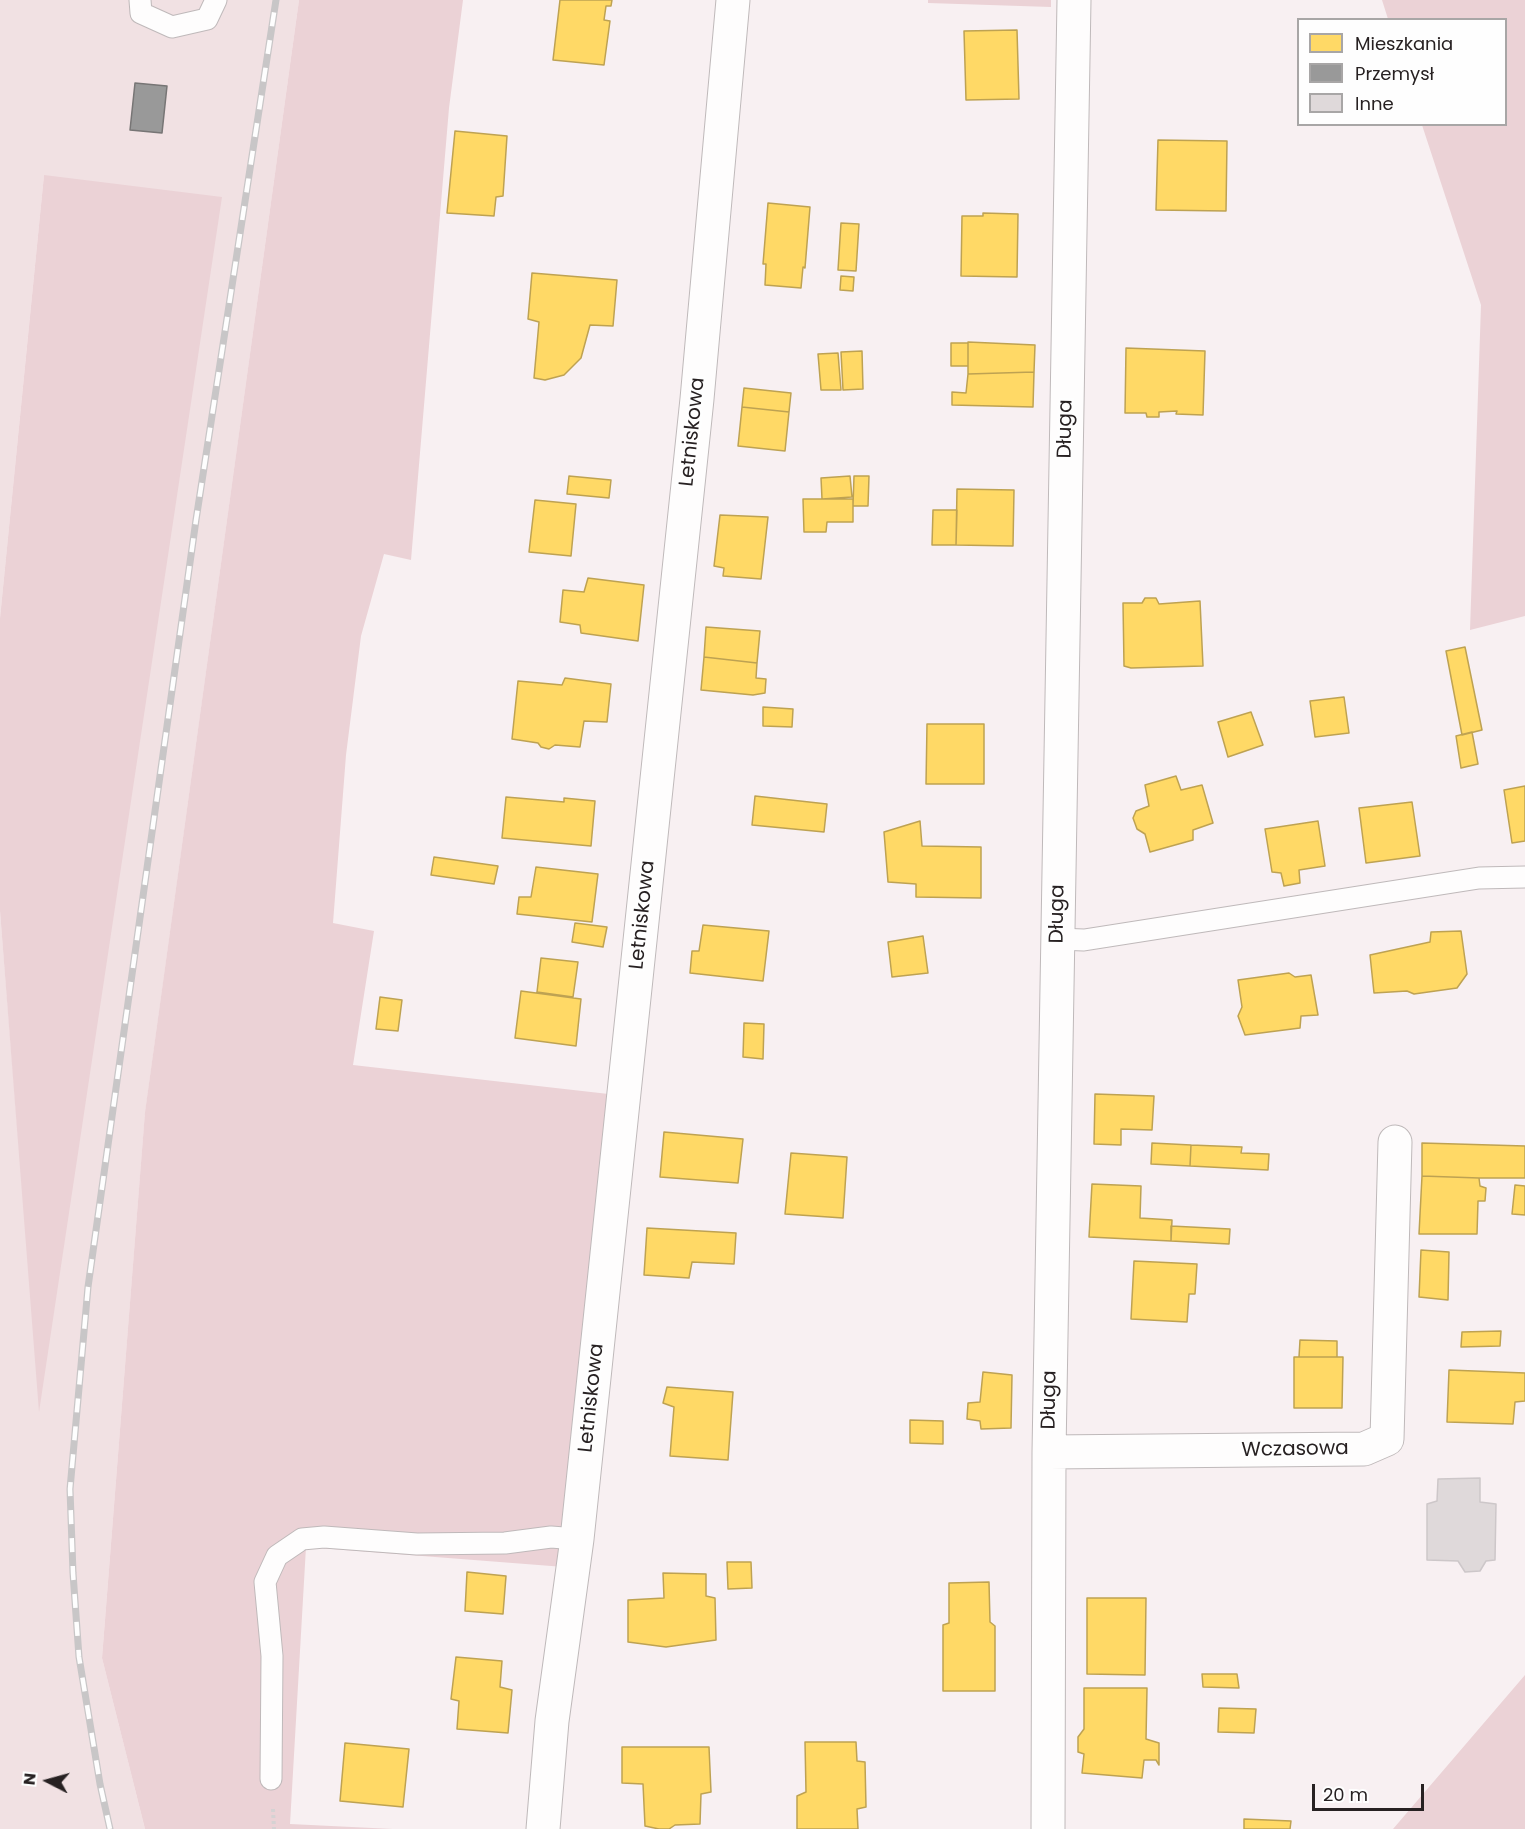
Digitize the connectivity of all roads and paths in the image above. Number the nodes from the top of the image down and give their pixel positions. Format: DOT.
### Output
graph roads {
  1 [pos="140,0"];
  2 [pos="216,0"];
  3 [pos="733,0"];
  4 [pos="1074,0"];
  5 [pos="1525,878"];
  6 [pos="1057,939"];
  7 [pos="1395,1142"];
  8 [pos="1049,1452"];
  9 [pos="577,1539"];
  10 [pos="271,1779"];
  11 [pos="543,1829"];
  12 [pos="1048,1829"];
  1 -- 2 [label="lane"];
  3 -- 9 [label="street, Letniskowa"];
  4 -- 6 [label="street, Długa"];
  5 -- 6 [label="lane"];
  6 -- 8 [label="street, Długa"];
  7 -- 8 [label="street, Wczasowa"];
  8 -- 12 [label="street, Długa"];
  9 -- 10 [label="lane"];
  9 -- 11 [label="street, Letniskowa"];
}
